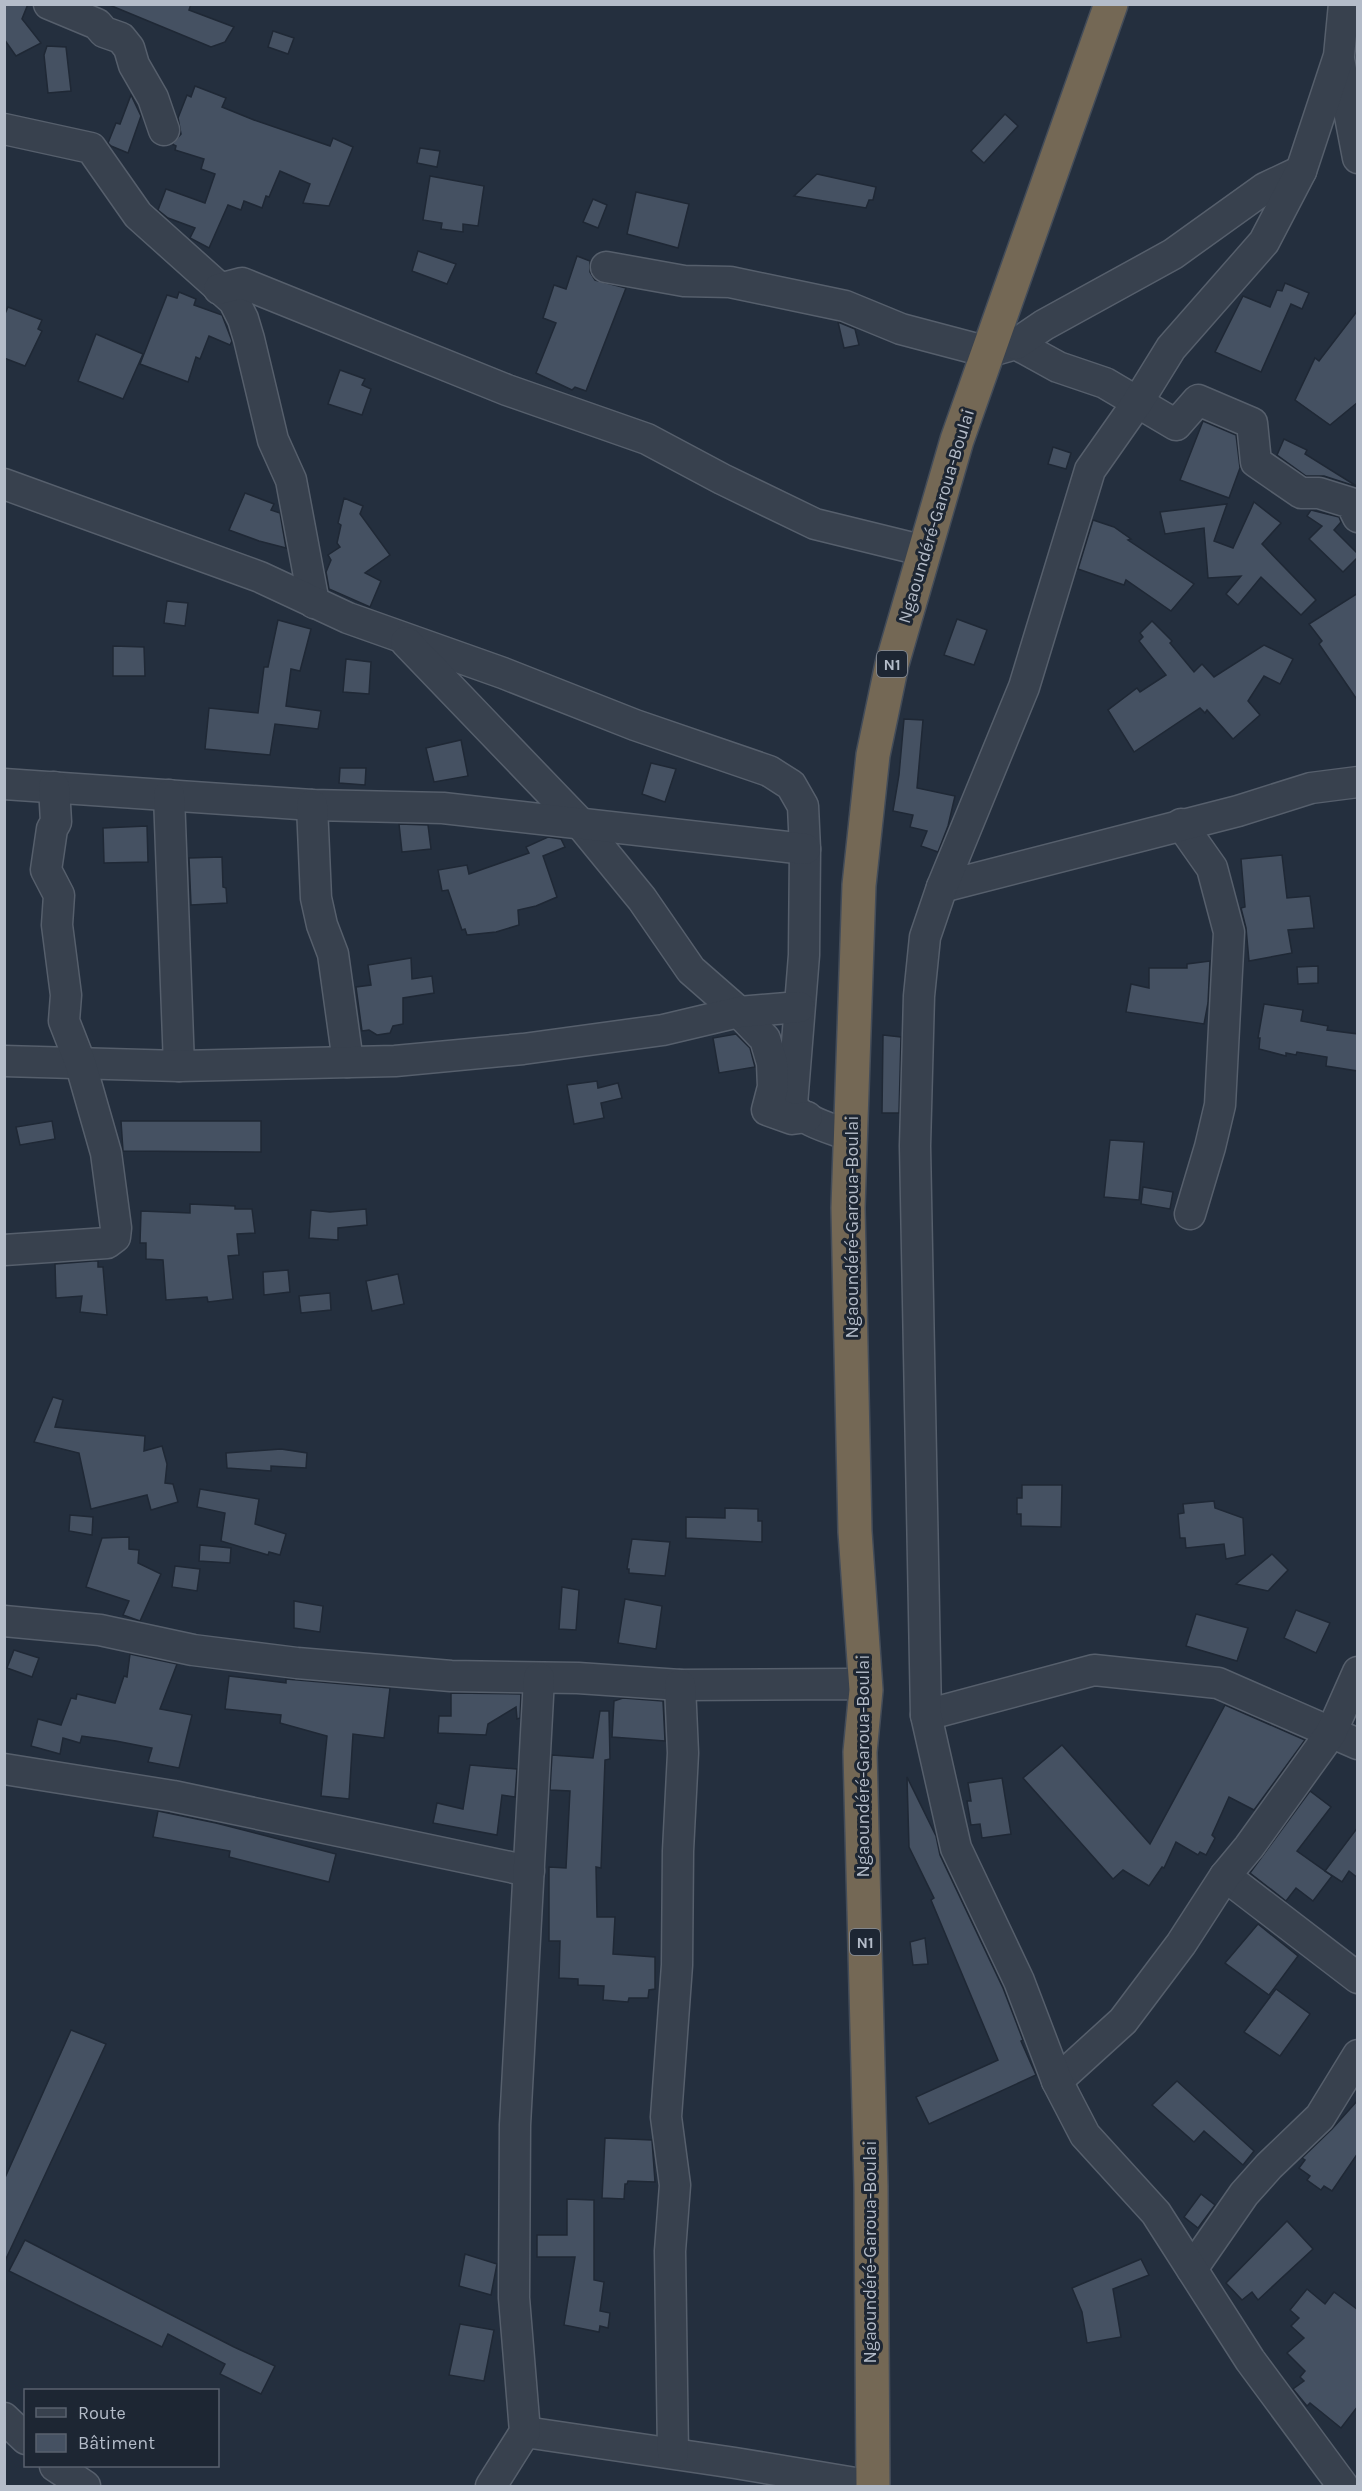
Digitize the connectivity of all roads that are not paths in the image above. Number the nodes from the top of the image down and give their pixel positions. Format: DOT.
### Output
graph roads {
  1 [pos="49,4"];
  2 [pos="1111,4"];
  3 [pos="1344,4"];
  4 [pos="1339,56"];
  5 [pos="4,129"];
  6 [pos="164,130"];
  7 [pos="1358,158"];
  8 [pos="1301,171"];
  9 [pos="606,267"];
  10 [pos="219,289"];
  11 [pos="1002,348"];
  12 [pos="1137,403"];
  13 [pos="4,484"];
  14 [pos="1358,517"];
  15 [pos="925,551"];
  16 [pos="314,603"];
  17 [pos="402,638"];
  18 [pos="1358,782"];
  19 [pos="4,784"];
  20 [pos="54,787"];
  21 [pos="169,795"];
  22 [pos="312,805"];
  23 [pos="579,822"];
  24 [pos="1181,824"];
  25 [pos="805,849"];
  26 [pos="942,888"];
  27 [pos="800,1007"];
  28 [pos="739,1012"];
  29 [pos="4,1061"];
  30 [pos="80,1062"];
  31 [pos="348,1062"];
  32 [pos="179,1066"];
  33 [pos="807,1117"];
  34 [pos="851,1136"];
  35 [pos="1190,1214"];
  36 [pos="4,1250"];
  37 [pos="4,1621"];
  38 [pos="1358,1672"];
  39 [pos="539,1678"];
  40 [pos="680,1685"];
  41 [pos="866,1690"];
  42 [pos="926,1715"];
  43 [pos="1344,1738"];
  44 [pos="4,1769"];
  45 [pos="529,1871"];
  46 [pos="1224,1876"];
  47 [pos="1358,1978"];
  48 [pos="1358,2055"];
  49 [pos="1057,2081"];
  50 [pos="1192,2269"];
  51 [pos="4,2418"];
  52 [pos="525,2432"];
  53 [pos="24,2437"];
  54 [pos="673,2453"];
  55 [pos="56,2467"];
  56 [pos="873,2486"];
  57 [pos="85,2487"];
  58 [pos="491,2487"];
  59 [pos="1342,2487"];
  1 -- 6 [label="street"];
  2 -- 11 [label="highway, Ngaoundéré-Garoua-Boulai / N1"];
  3 -- 4 [label="street"];
  4 -- 7 [label="street"];
  4 -- 8 [label="street"];
  5 -- 10 [label="street"];
  8 -- 11 [label="street"];
  8 -- 12 [label="street"];
  9 -- 11 [label="street"];
  10 -- 15 [label="street"];
  10 -- 16 [label="street"];
  11 -- 12 [label="street"];
  11 -- 15 [label="highway, Ngaoundéré-Garoua-Boulai / N1"];
  12 -- 14 [label="street"];
  12 -- 26 [label="street"];
  13 -- 16 [label="street"];
  15 -- 34 [label="highway, Ngaoundéré-Garoua-Boulai / N1"];
  16 -- 17 [label="street"];
  17 -- 23 [label="street"];
  17 -- 25 [label="street"];
  18 -- 24 [label="street"];
  19 -- 20 [label="street"];
  20 -- 21 [label="street"];
  20 -- 30 [label="street"];
  21 -- 22 [label="street"];
  21 -- 32 [label="street"];
  22 -- 23 [label="street"];
  22 -- 31 [label="street"];
  23 -- 25 [label="street"];
  23 -- 28 [label="street"];
  24 -- 26 [label="street"];
  24 -- 35 [label="street"];
  25 -- 27 [label="street"];
  26 -- 42 [label="street"];
  27 -- 28 [label="street"];
  27 -- 33 [label="street"];
  28 -- 31 [label="street"];
  28 -- 33 [label="street"];
  29 -- 30 [label="street"];
  30 -- 32 [label="street"];
  30 -- 36 [label="street"];
  31 -- 32 [label="street"];
  33 -- 34 [label="street"];
  34 -- 41 [label="highway, Ngaoundéré-Garoua-Boulai / N1"];
  37 -- 39 [label="street"];
  38 -- 43 [label="street"];
  39 -- 40 [label="street"];
  39 -- 45 [label="street"];
  40 -- 41 [label="street"];
  40 -- 54 [label="street"];
  41 -- 56 [label="highway, Ngaoundéré-Garoua-Boulai / N1"];
  42 -- 43 [label="street"];
  42 -- 49 [label="street"];
  43 -- 46 [label="street"];
  44 -- 45 [label="street"];
  45 -- 52 [label="street"];
  46 -- 47 [label="street"];
  46 -- 49 [label="street"];
  48 -- 50 [label="street"];
  49 -- 50 [label="street"];
  50 -- 59 [label="street"];
  51 -- 53 [label="street"];
  52 -- 54 [label="street"];
  52 -- 58 [label="street"];
  54 -- 56 [label="street"];
  55 -- 57 [label="street"];
}
